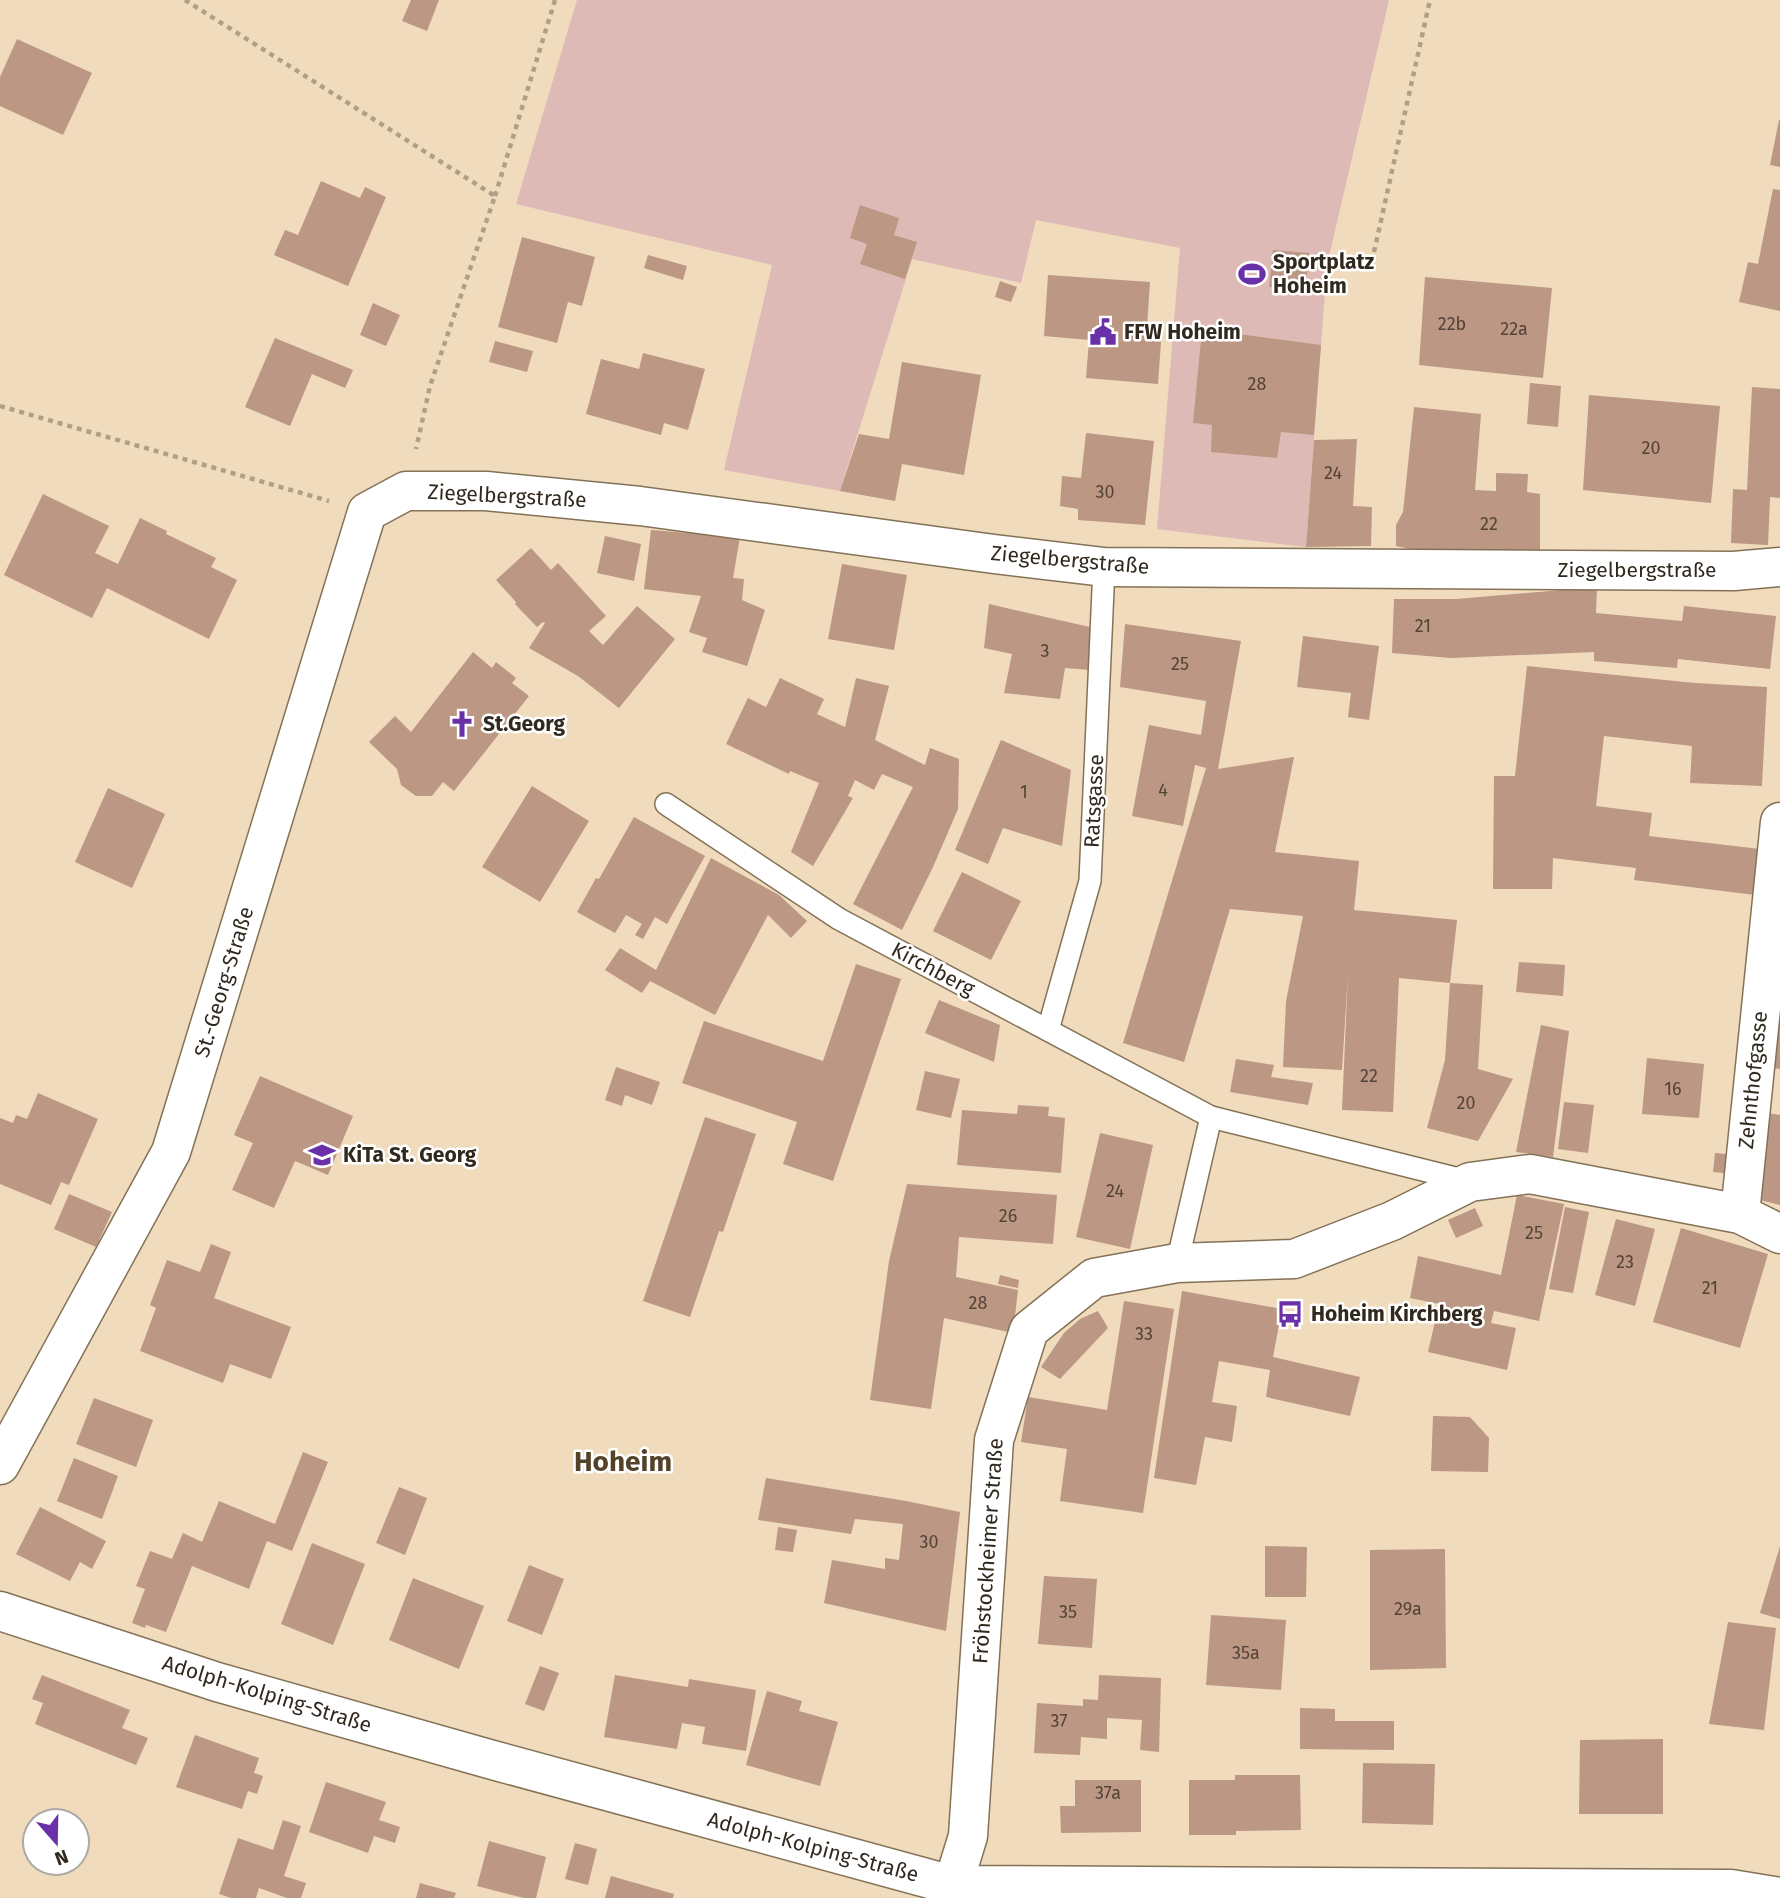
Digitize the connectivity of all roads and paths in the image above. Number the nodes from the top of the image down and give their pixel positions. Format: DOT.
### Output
graph roads {
  1 [pos="185,0"];
  2 [pos="555,0"];
  3 [pos="1430,0"];
  4 [pos="495,196"];
  5 [pos="1374,252"];
  6 [pos="0,406"];
  7 [pos="406,491"];
  8 [pos="367,512"];
  9 [pos="1104,566"];
  10 [pos="1780,567"];
  11 [pos="666,804"];
  12 [pos="1780,821"];
  13 [pos="1048,1030"];
  14 [pos="1212,1117"];
  15 [pos="1470,1182"];
  16 [pos="1740,1214"];
  17 [pos="1780,1234"];
  18 [pos="1177,1264"];
  19 [pos="0,1465"];
  20 [pos="0,1611"];
  21 [pos="951,1892"];
  22 [pos="1780,1897"];
  1 -- 4 [label="path"];
  2 -- 4 [label="path"];
  3 -- 5 [label="path"];
  4 -- 7 [label="path"];
  6 -- 8 [label="path"];
  7 -- 8 [label="street"];
  7 -- 9 [label="street, Ziegelbergstraße"];
  8 -- 19 [label="street, St.-Georg-Straße"];
  9 -- 10 [label="street, Ziegelbergstraße"];
  9 -- 13 [label="lane, Ratsgasse"];
  11 -- 13 [label="lane, Kirchberg"];
  12 -- 16 [label="street, Zehnthofgasse"];
  13 -- 14 [label="lane, Kirchberg"];
  14 -- 15 [label="lane, Kirchberg"];
  14 -- 18 [label="lane"];
  15 -- 16 [label="street, Fröhstockheimer Straße"];
  15 -- 18 [label="street, Fröhstockheimer Straße"];
  16 -- 17 [label="street, Fröhstockheimer Straße"];
  18 -- 21 [label="street, Fröhstockheimer Straße"];
  20 -- 21 [label="street, Adolph-Kolping-Straße"];
  21 -- 22 [label="street, Adolph-Kolping-Straße"];
}
